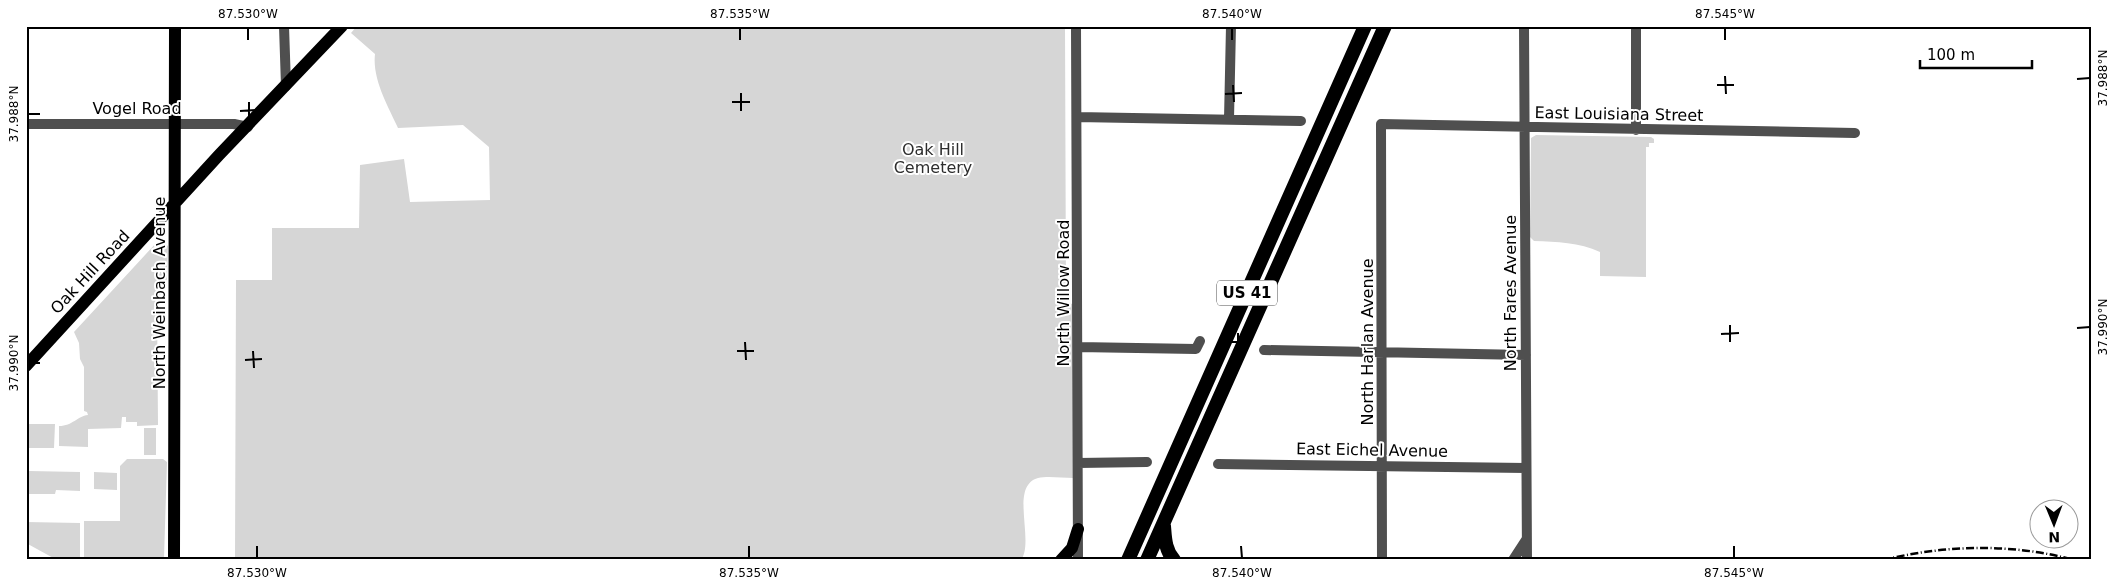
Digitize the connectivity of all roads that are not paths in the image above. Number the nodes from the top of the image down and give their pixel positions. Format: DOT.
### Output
graph roads {
  1 [pos="175,26"];
  2 [pos="284,26"];
  3 [pos="342,26"];
  4 [pos="1076,26"];
  5 [pos="1231,26"];
  6 [pos="1366,26"];
  7 [pos="1384,26"];
  8 [pos="1524,26"];
  9 [pos="1636,26"];
  10 [pos="286,86"];
  11 [pos="1077,117"];
  12 [pos="1229,119"];
  13 [pos="1301,121"];
  14 [pos="174,123"];
  15 [pos="26,124"];
  16 [pos="1381,124"];
  17 [pos="1524,126"];
  18 [pos="248,127"];
  19 [pos="1636,130"];
  20 [pos="1855,133"];
  21 [pos="175,204"];
  22 [pos="1198,345"];
  23 [pos="1078,347"];
  24 [pos="1264,350"];
  25 [pos="1382,352"];
  26 [pos="1526,355"];
  27 [pos="29,359"];
  28 [pos="1147,462"];
  29 [pos="1078,463"];
  30 [pos="1218,464"];
  31 [pos="1383,465"];
  32 [pos="1526,468"];
  33 [pos="1163,524"];
  34 [pos="1078,529"];
  35 [pos="1527,539"];
  36 [pos="174,560"];
  37 [pos="1061,560"];
  38 [pos="1078,560"];
  39 [pos="1128,560"];
  40 [pos="1147,560"];
  41 [pos="1174,560"];
  42 [pos="1382,560"];
  43 [pos="1513,560"];
  44 [pos="1527,560"];
  1 -- 14 [label="main road, North Weinbach Avenue"];
  2 -- 10 [label="street"];
  3 -- 10 [label="main road, Oak Hill Road"];
  4 -- 11 [label="street, North Willow Road"];
  5 -- 12 [label="street"];
  6 -- 39 [label="highway, US 41"];
  7 -- 33 [label="highway, US 41"];
  8 -- 17 [label="street, North Fares Avenue"];
  9 -- 19 [label="street"];
  10 -- 18 [label="main road, Oak Hill Road"];
  11 -- 12 [label="street"];
  11 -- 23 [label="street, North Willow Road"];
  12 -- 13 [label="street"];
  14 -- 15 [label="street, Vogel Road"];
  14 -- 18 [label="street, Vogel Road"];
  14 -- 21 [label="main road, North Weinbach Avenue"];
  16 -- 17 [label="street, East Louisiana Street"];
  16 -- 25 [label="street, North Harlan Avenue"];
  17 -- 19 [label="street, East Louisiana Street"];
  17 -- 26 [label="street, North Fares Avenue"];
  18 -- 21 [label="main road, Oak Hill Road"];
  19 -- 20 [label="street, East Louisiana Street"];
  21 -- 27 [label="main road, Oak Hill Road"];
  21 -- 36 [label="main road, North Weinbach Avenue"];
  22 -- 23 [label="street"];
  23 -- 29 [label="street, North Willow Road"];
  24 -- 25 [label="street"];
  25 -- 26 [label="street"];
  25 -- 31 [label="street, North Harlan Avenue"];
  26 -- 32 [label="street, North Fares Avenue"];
  28 -- 29 [label="street"];
  29 -- 34 [label="street, North Willow Road"];
  30 -- 31 [label="street, East Eichel Avenue"];
  31 -- 32 [label="street, East Eichel Avenue"];
  31 -- 42 [label="street, North Harlan Avenue"];
  32 -- 35 [label="street, North Fares Avenue"];
  33 -- 40 [label="highway, US 41"];
  33 -- 41 [label="highway"];
  34 -- 37 [label="main road"];
  34 -- 38 [label="street, North Willow Road"];
  35 -- 43 [label="street"];
  35 -- 44 [label="street, North Fares Avenue"];
}
